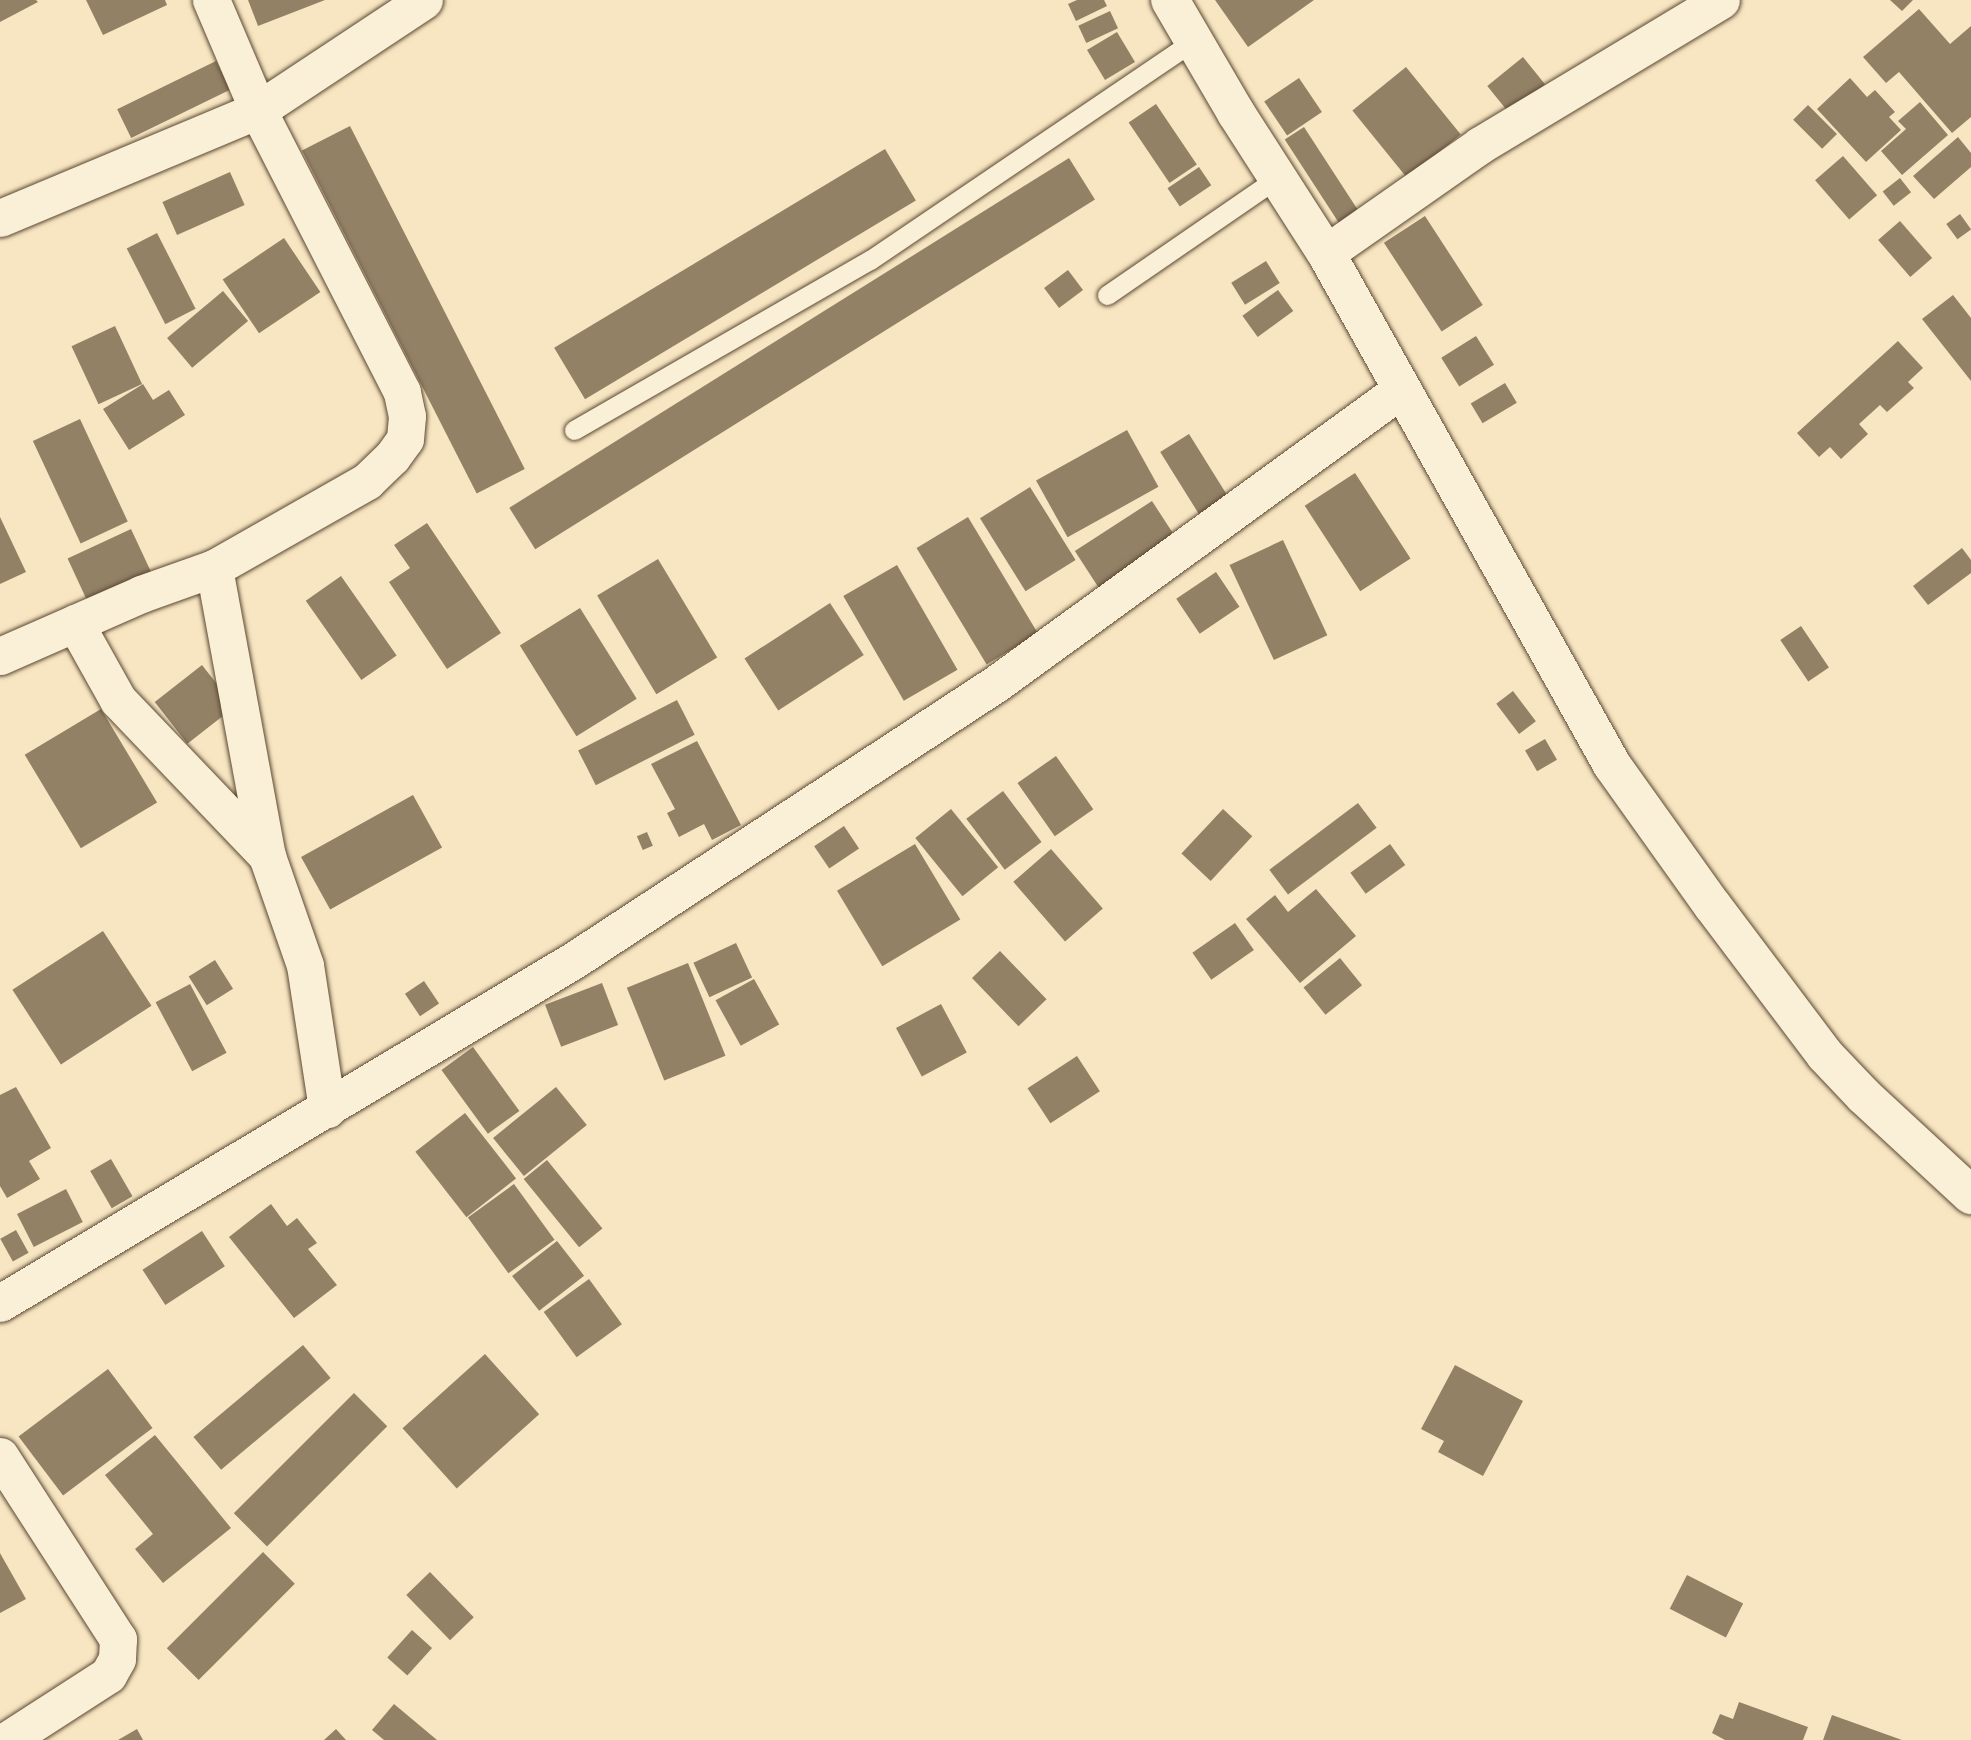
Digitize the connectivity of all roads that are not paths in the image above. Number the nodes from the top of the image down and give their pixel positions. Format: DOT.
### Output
graph roads {
  1 [pos="211,0"];
  2 [pos="424,0"];
  3 [pos="1170,0"];
  4 [pos="1721,0"];
  5 [pos="1194,41"];
  6 [pos="258,110"];
  7 [pos="1277,177"];
  8 [pos="0,218"];
  9 [pos="1326,253"];
  10 [pos="1107,295"];
  11 [pos="1401,390"];
  12 [pos="574,430"];
  13 [pos="214,568"];
  14 [pos="75,623"];
  15 [pos="0,656"];
  16 [pos="267,856"];
  17 [pos="327,1110"];
  18 [pos="1971,1195"];
  19 [pos="0,1303"];
  20 [pos="0,1456"];
  21 [pos="7,1740"];
  1 -- 6 [label="street"];
  2 -- 6 [label="street"];
  3 -- 5 [label="street"];
  4 -- 9 [label="street"];
  5 -- 7 [label="street"];
  5 -- 12 [label="lane"];
  6 -- 8 [label="street"];
  6 -- 13 [label="street"];
  7 -- 9 [label="street"];
  7 -- 10 [label="lane"];
  9 -- 11 [label="street"];
  11 -- 17 [label="street"];
  11 -- 18 [label="street"];
  13 -- 14 [label="street"];
  13 -- 16 [label="street"];
  14 -- 15 [label="street"];
  14 -- 16 [label="street"];
  16 -- 17 [label="street"];
  17 -- 19 [label="street"];
  20 -- 21 [label="street"];
}
